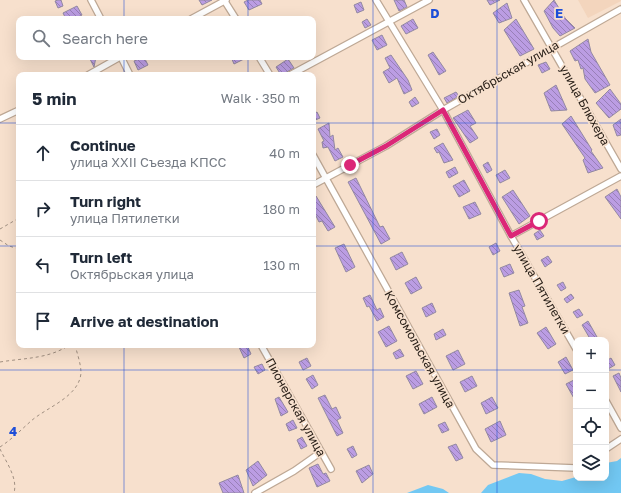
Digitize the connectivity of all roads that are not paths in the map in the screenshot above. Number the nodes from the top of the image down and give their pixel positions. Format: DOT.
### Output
graph roads {
  1 [pos="91,0"];
  2 [pos="225,0"];
  3 [pos="376,0"];
  4 [pos="429,0"];
  5 [pos="524,0"];
  6 [pos="621,8"];
  7 [pos="99,16"];
  8 [pos="196,16"];
  9 [pos="234,16"];
  10 [pos="389,23"];
  11 [pos="552,47"];
  12 [pos="116,60"];
  13 [pos="122,60"];
  14 [pos="261,60"];
  15 [pos="94,72"];
  16 [pos="128,72"];
  17 [pos="268,72"];
  18 [pos="296,72"];
  19 [pos="443,110"];
  20 [pos="16,111"];
  21 [pos="0,119"];
  22 [pos="316,160"];
  23 [pos="621,169"];
  24 [pos="621,176"];
  25 [pos="326,178"];
  26 [pos="316,183"];
  27 [pos="511,236"];
  28 [pos="573,344"];
  29 [pos="263,348"];
  30 [pos="609,406"];
  31 [pos="621,428"];
  32 [pos="621,439"];
  33 [pos="609,447"];
  34 [pos="321,452"];
  35 [pos="573,468"];
  36 [pos="331,469"];
  37 [pos="255,493"];
  1 -- 7 [label="street"];
  2 -- 8 [label="street"];
  2 -- 9 [label="street"];
  3 -- 10 [label="street, улица Пятилетки"];
  4 -- 10 [label="street"];
  5 -- 11 [label="street, улица Блюхера"];
  6 -- 11 [label="street, Октябрьская улица"];
  10 -- 18 [label="street"];
  10 -- 19 [label="street, улица Пятилетки"];
  11 -- 19 [label="street, Октябрьская улица"];
  11 -- 23 [label="street, улица Блюхера"];
  12 -- 15 [label="street"];
  13 -- 16 [label="street"];
  14 -- 17 [label="street"];
  19 -- 25 [label="street, Октябрьская улица"];
  19 -- 27 [label="street, улица Пятилетки"];
  20 -- 21 [label="street"];
  22 -- 25 [label="street, Комсомольская улица"];
  24 -- 27 [label="street"];
  25 -- 26 [label="street, Октябрьская улица"];
  25 -- 35 [label="street, Комсомольская улица"];
  27 -- 28 [label="street, улица Пятилетки"];
  29 -- 34 [label="street, Пионерская улица"];
  30 -- 31 [label="street"];
  32 -- 33 [label="street"];
  34 -- 36 [label="street, Пионерская улица"];
  34 -- 37 [label="street"];
}
